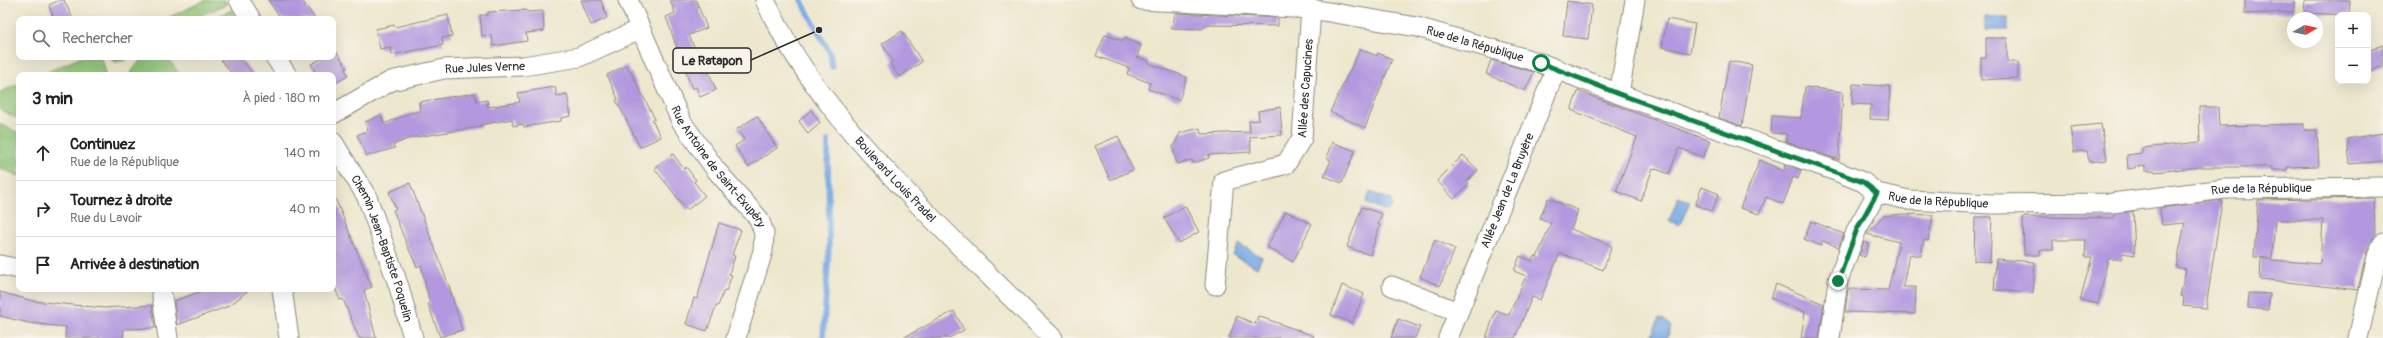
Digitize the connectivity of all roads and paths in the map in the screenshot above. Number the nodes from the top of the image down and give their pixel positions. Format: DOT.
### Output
graph roads {
  1 [pos="239,0"];
  2 [pos="628,0"];
  3 [pos="765,0"];
  4 [pos="1141,0"];
  5 [pos="1635,0"];
  6 [pos="1311,9"];
  7 [pos="249,16"];
  8 [pos="640,29"];
  9 [pos="277,60"];
  10 [pos="1556,69"];
  11 [pos="285,72"];
  12 [pos="1619,94"];
  13 [pos="336,112"];
  14 [pos="336,147"];
  15 [pos="2383,188"];
  16 [pos="1877,193"];
  17 [pos="2383,243"];
  18 [pos="0,265"];
  19 [pos="16,268"];
  20 [pos="1215,285"];
  21 [pos="1392,286"];
  22 [pos="161,292"];
  23 [pos="282,292"];
  24 [pos="1458,312"];
  25 [pos="168,338"];
  26 [pos="289,338"];
  27 [pos="413,338"];
  28 [pos="736,338"];
  29 [pos="1053,338"];
  30 [pos="1448,338"];
  31 [pos="1830,338"];
  32 [pos="2358,338"];
  1 -- 7 [label="street"];
  2 -- 8 [label="street, Rue Antoine de Saint-Exupéry"];
  3 -- 29 [label="street, Boulevard Louis Pradel"];
  4 -- 6 [label="street, Rue de la République"];
  5 -- 12 [label="street"];
  6 -- 10 [label="street, Rue de la République"];
  6 -- 20 [label="street, Allée des Capucines"];
  8 -- 13 [label="street, Rue Jules Verne"];
  8 -- 28 [label="street, Rue Antoine de Saint-Exupéry"];
  9 -- 11 [label="street"];
  10 -- 12 [label="street, Rue de la République"];
  10 -- 24 [label="street, Allée Jean de La Bruyère"];
  12 -- 16 [label="street, Rue de la République"];
  14 -- 27 [label="street, Chemin Jean-Baptiste Poquelin"];
  15 -- 16 [label="street, Rue de la République"];
  16 -- 31 [label="street"];
  17 -- 32 [label="street"];
  18 -- 19 [label="street"];
  21 -- 24 [label="street"];
  22 -- 25 [label="street"];
  23 -- 26 [label="street"];
  24 -- 30 [label="street, Allée Jean de La Bruyère"];
}
